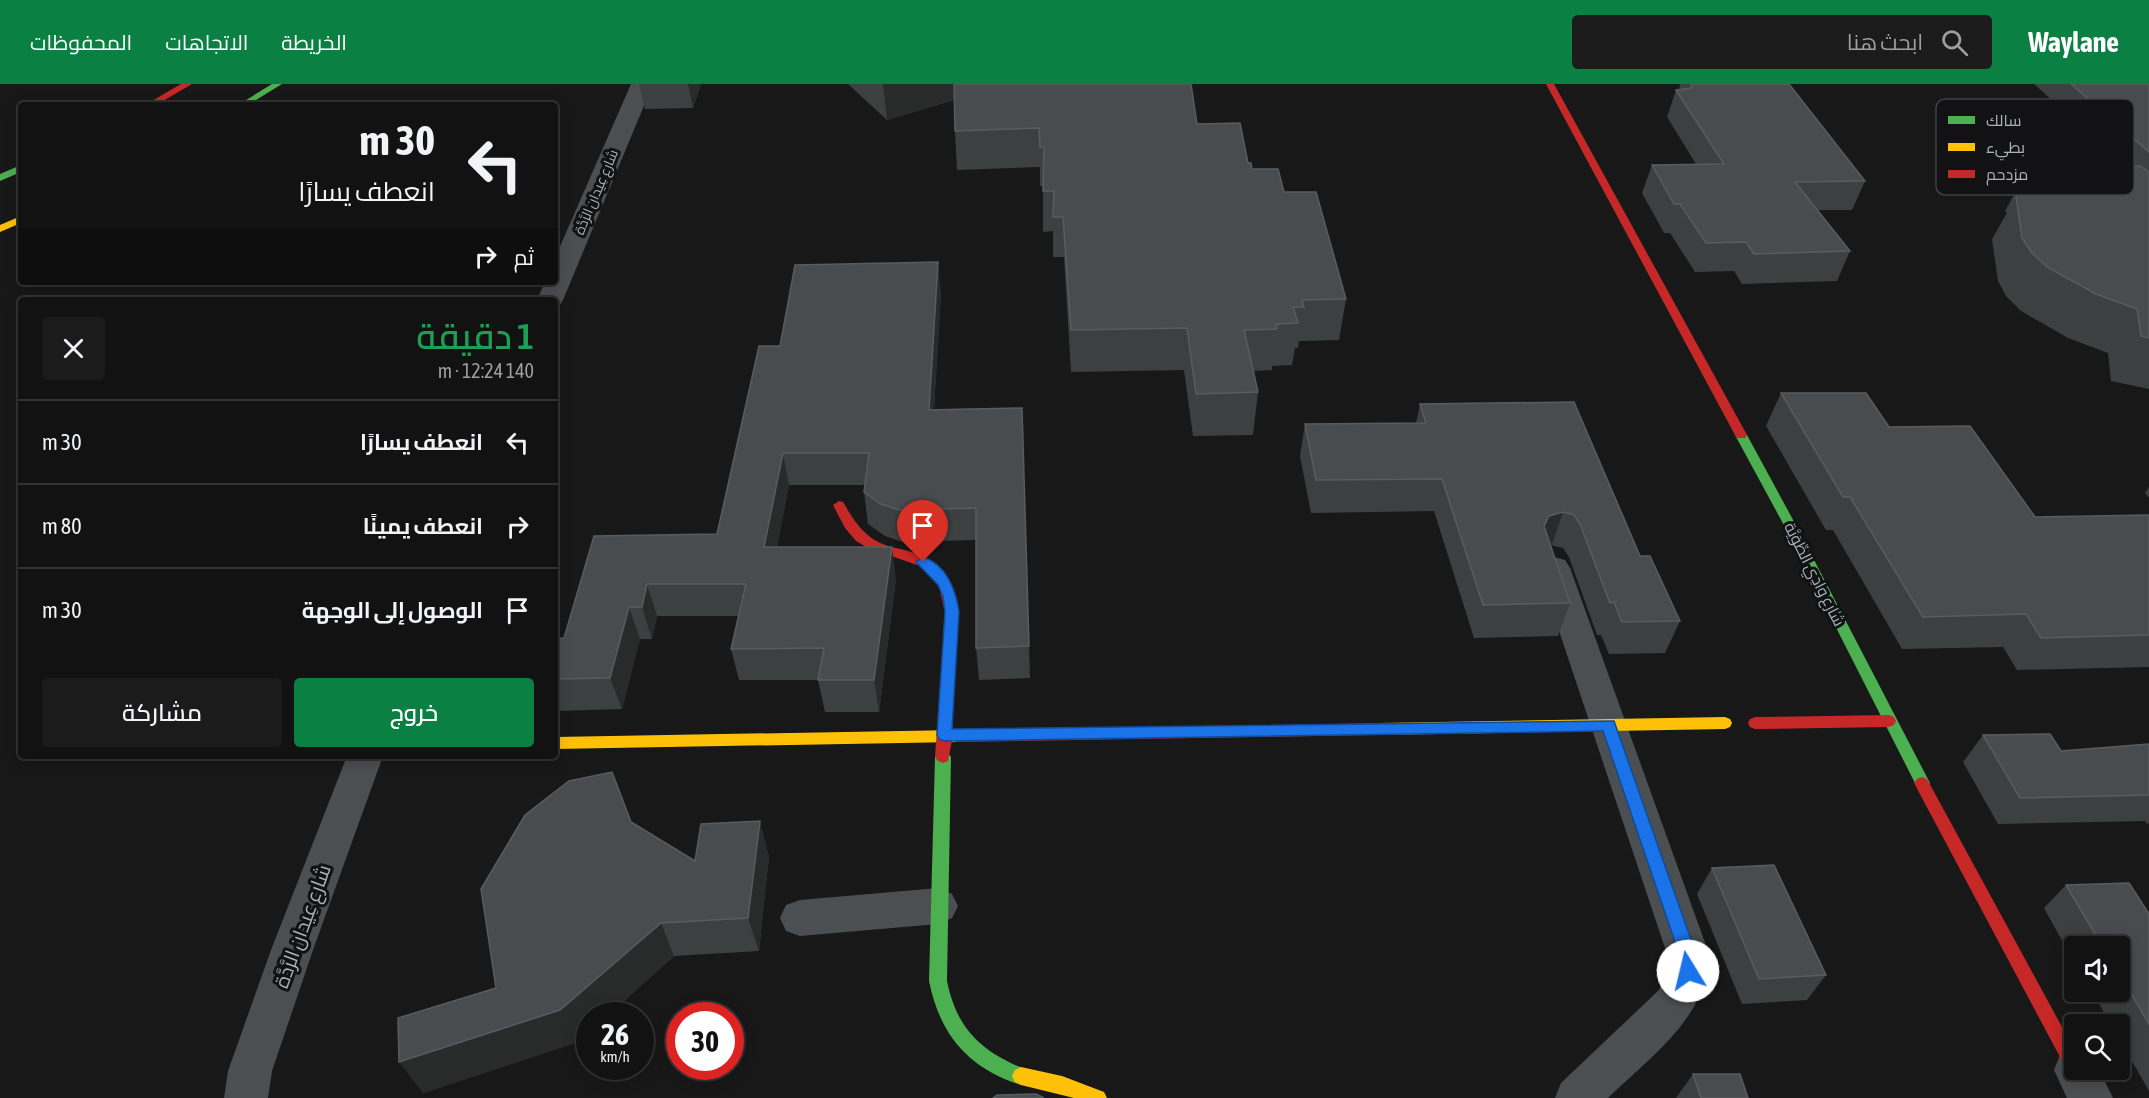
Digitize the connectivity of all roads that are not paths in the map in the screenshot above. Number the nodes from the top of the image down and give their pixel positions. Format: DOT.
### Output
graph roads {
  1 [pos="188,84"];
  2 [pos="278,84"];
  3 [pos="642,84"];
  4 [pos="1550,84"];
  5 [pos="155,102"];
  6 [pos="247,102"];
  7 [pos="18,169"];
  8 [pos="0,178"];
  9 [pos="18,220"];
  10 [pos="0,229"];
  11 [pos="558,281"];
  12 [pos="839,505"];
  13 [pos="1551,558"];
  14 [pos="1889,721"];
  15 [pos="1725,723"];
  16 [pos="1755,723"];
  17 [pos="1608,725"];
  18 [pos="944,735"];
  19 [pos="558,742"];
  20 [pos="364,759"];
  21 [pos="938,906"];
  22 [pos="800,918"];
  23 [pos="2064,1047"];
  24 [pos="2081,1080"];
  25 [pos="246,1098"];
  26 [pos="1098,1098"];
  27 [pos="1577,1098"];
  28 [pos="2091,1098"];
  1 -- 5 [label="street"];
  2 -- 6 [label="street"];
  3 -- 11 [label="street, شارع عِيدان الرَّدَّة"];
  4 -- 14 [label="street, شارع وادِي الطِّوَيَّة"];
  7 -- 8 [label="street"];
  9 -- 10 [label="street"];
  12 -- 18 [label="street"];
  13 -- 17 [label="street"];
  14 -- 16 [label="street"];
  14 -- 23 [label="street, شارع وادِي الطِّوَيَّة"];
  15 -- 17 [label="street"];
  17 -- 18 [label="street"];
  17 -- 27 [label="street"];
  18 -- 19 [label="street"];
  18 -- 21 [label="street"];
  20 -- 25 [label="street, شارع عِيدان الرَّدَّة"];
  21 -- 22 [label="street"];
  21 -- 26 [label="street"];
  24 -- 28 [label="street, شارع وادِي الطِّوَيَّة"];
}
